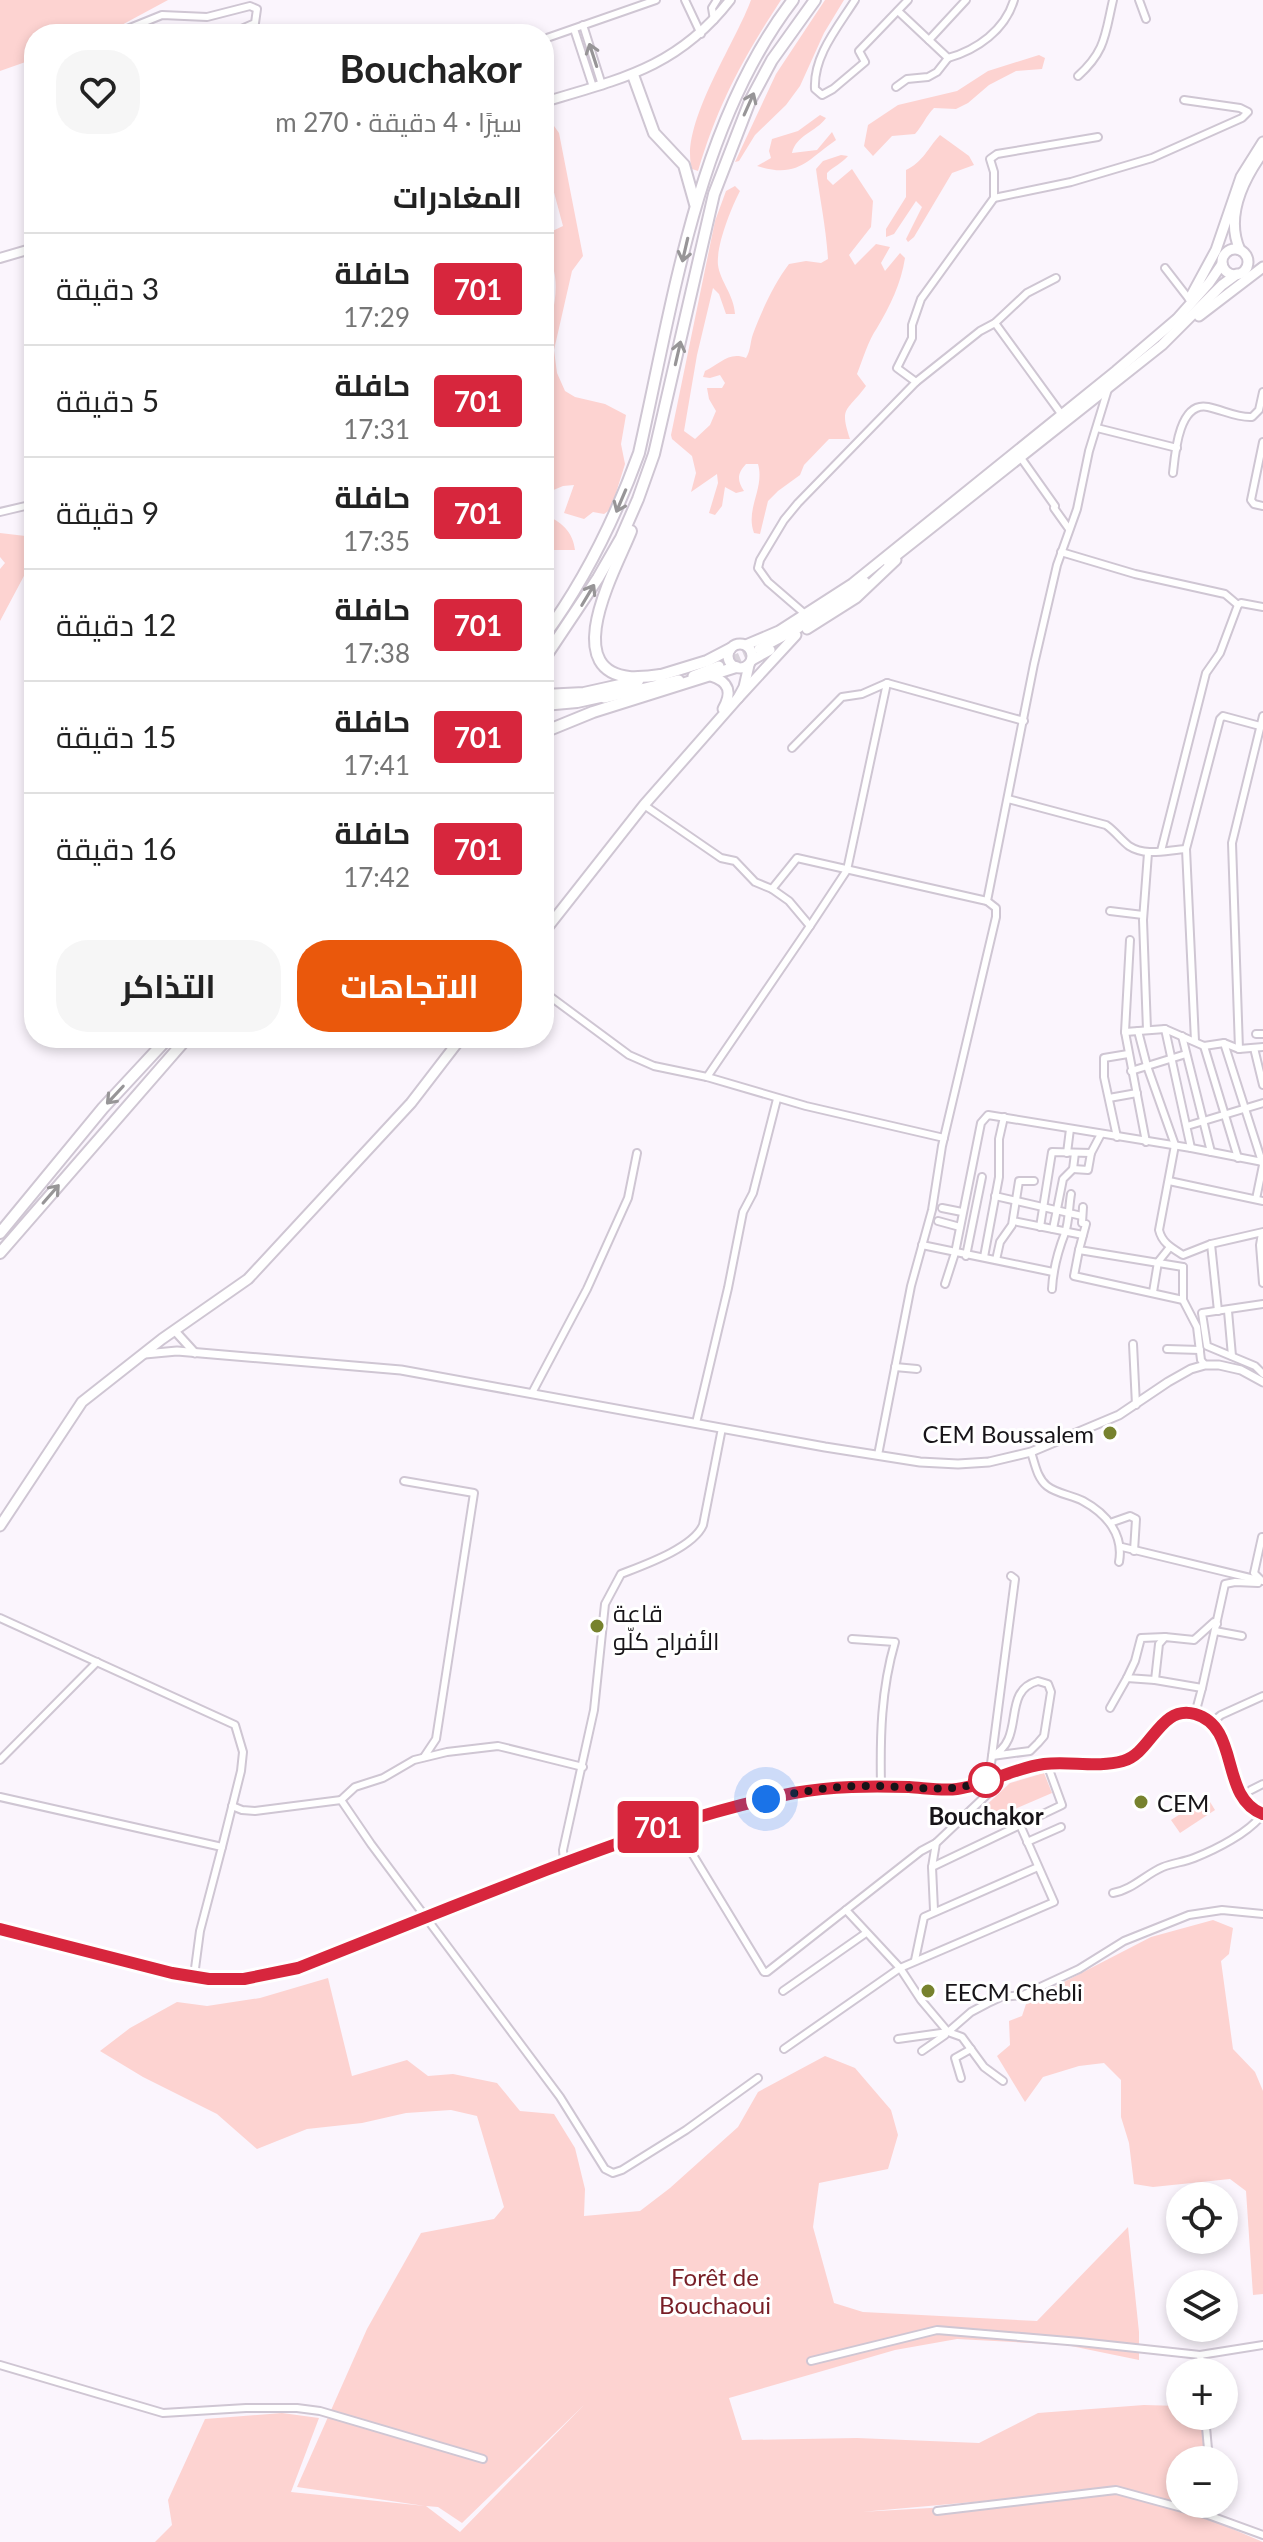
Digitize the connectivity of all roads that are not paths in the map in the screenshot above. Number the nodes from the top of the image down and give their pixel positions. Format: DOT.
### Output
graph roads {
  1 [pos="656,0"];
  2 [pos="685,0"];
  3 [pos="717,0"];
  4 [pos="730,0"];
  5 [pos="793,0"];
  6 [pos="815,0"];
  7 [pos="855,0"];
  8 [pos="908,0"];
  9 [pos="966,0"];
  10 [pos="1014,0"];
  11 [pos="1113,0"];
  12 [pos="1139,0"];
  13 [pos="642,3"];
  14 [pos="898,11"];
  15 [pos="1146,19"];
  16 [pos="714,20"];
  17 [pos="140,24"];
  18 [pos="249,24"];
  19 [pos="583,25"];
  20 [pos="574,29"];
  21 [pos="701,34"];
  22 [pos="554,36"];
  23 [pos="929,40"];
  24 [pos="948,58"];
  25 [pos="633,75"];
  26 [pos="1078,76"];
  27 [pos="598,86"];
  28 [pos="896,87"];
  29 [pos="554,99"];
  30 [pos="1184,100"];
  31 [pos="1098,137"];
  32 [pos="1263,142"];
  33 [pos="1263,152"];
  34 [pos="708,171"];
  35 [pos="686,172"];
  36 [pos="1233,195"];
  37 [pos="994,198"];
  38 [pos="695,205"];
  39 [pos="1240,250"];
  40 [pos="24,251"];
  41 [pos="1225,253"];
  42 [pos="0,258"];
  43 [pos="1222,264"];
  44 [pos="1263,265"];
  45 [pos="1246,267"];
  46 [pos="1165,268"];
  47 [pos="1237,274"];
  48 [pos="1056,278"];
  49 [pos="1189,299"];
  50 [pos="995,323"];
  51 [pos="1168,326"];
  52 [pos="1162,345"];
  53 [pos="916,382"];
  54 [pos="1110,386"];
  55 [pos="1263,392"];
  56 [pos="1062,415"];
  57 [pos="1097,428"];
  58 [pos="1263,442"];
  59 [pos="1177,448"];
  60 [pos="1021,458"];
  61 [pos="650,467"];
  62 [pos="1173,473"];
  63 [pos="24,506"];
  64 [pos="1263,506"];
  65 [pos="0,512"];
  66 [pos="1069,529"];
  67 [pos="909,546"];
  68 [pos="1061,552"];
  69 [pos="1238,605"];
  70 [pos="1263,607"];
  71 [pos="805,614"];
  72 [pos="554,621"];
  73 [pos="796,635"];
  74 [pos="554,645"];
  75 [pos="746,645"];
  76 [pos="730,649"];
  77 [pos="759,649"];
  78 [pos="750,662"];
  79 [pos="719,666"];
  80 [pos="735,666"];
  81 [pos="661,675"];
  82 [pos="711,676"];
  83 [pos="887,683"];
  84 [pos="654,687"];
  85 [pos="554,694"];
  86 [pos="738,698"];
  87 [pos="577,702"];
  88 [pos="554,704"];
  89 [pos="722,712"];
  90 [pos="1263,716"];
  91 [pos="1024,721"];
  92 [pos="1260,726"];
  93 [pos="554,728"];
  94 [pos="554,728"];
  95 [pos="698,741"];
  96 [pos="792,748"];
  97 [pos="1008,799"];
  98 [pos="644,805"];
  99 [pos="1186,849"];
  100 [pos="1161,851"];
  101 [pos="1148,853"];
  102 [pos="847,870"];
  103 [pos="772,889"];
  104 [pos="987,901"];
  105 [pos="1110,911"];
  106 [pos="1143,915"];
  107 [pos="554,919"];
  108 [pos="810,926"];
  109 [pos="1130,940"];
  110 [pos="554,999"];
  111 [pos="1165,1029"];
  112 [pos="1147,1030"];
  113 [pos="1138,1031"];
  114 [pos="1125,1032"];
  115 [pos="1182,1036"];
  116 [pos="1195,1041"];
  117 [pos="1224,1043"];
  118 [pos="1204,1046"];
  119 [pos="1263,1047"];
  120 [pos="158,1048"];
  121 [pos="178,1048"];
  122 [pos="453,1048"];
  123 [pos="1254,1048"];
  124 [pos="1239,1049"];
  125 [pos="1128,1054"];
  126 [pos="1186,1054"];
  127 [pos="1171,1058"];
  128 [pos="1147,1066"];
  129 [pos="1131,1071"];
  130 [pos="707,1077"];
  131 [pos="1263,1085"];
  132 [pos="1137,1093"];
  133 [pos="1109,1098"];
  134 [pos="777,1099"];
  135 [pos="1263,1103"];
  136 [pos="1246,1108"];
  137 [pos="1224,1115"];
  138 [pos="1004,1117"];
  139 [pos="1203,1121"];
  140 [pos="1187,1126"];
  141 [pos="1070,1129"];
  142 [pos="1101,1134"];
  143 [pos="1117,1137"];
  144 [pos="944,1138"];
  145 [pos="1146,1142"];
  146 [pos="1175,1145"];
  147 [pos="1191,1148"];
  148 [pos="1211,1152"];
  149 [pos="637,1153"];
  150 [pos="1071,1153"];
  151 [pos="1091,1153"];
  152 [pos="1238,1158"];
  153 [pos="1262,1162"];
  154 [pos="1073,1169"];
  155 [pos="982,1177"];
  156 [pos="1034,1181"];
  157 [pos="1169,1181"];
  158 [pos="1071,1194"];
  159 [pos="995,1196"];
  160 [pos="1260,1200"];
  161 [pos="1016,1201"];
  162 [pos="1043,1207"];
  163 [pos="942,1208"];
  164 [pos="1056,1210"];
  165 [pos="17,1212"];
  166 [pos="962,1212"];
  167 [pos="1068,1212"];
  168 [pos="938,1221"];
  169 [pos="1013,1221"];
  170 [pos="0,1226"];
  171 [pos="960,1227"];
  172 [pos="1040,1227"];
  173 [pos="1053,1229"];
  174 [pos="0,1233"];
  175 [pos="1065,1233"];
  176 [pos="1263,1233"];
  177 [pos="1083,1235"];
  178 [pos="986,1243"];
  179 [pos="1211,1244"];
  180 [pos="922,1245"];
  181 [pos="998,1247"];
  182 [pos="1170,1247"];
  183 [pos="1079,1250"];
  184 [pos="0,1253"];
  185 [pos="955,1253"];
  186 [pos="1183,1255"];
  187 [pos="966,1256"];
  188 [pos="984,1257"];
  189 [pos="996,1260"];
  190 [pos="1158,1262"];
  191 [pos="1183,1267"];
  192 [pos="1053,1272"];
  193 [pos="1263,1283"];
  194 [pos="945,1284"];
  195 [pos="1052,1289"];
  196 [pos="1153,1292"];
  197 [pos="1183,1300"];
  198 [pos="1263,1304"];
  199 [pos="1218,1311"];
  200 [pos="1228,1311"];
  201 [pos="175,1331"];
  202 [pos="1133,1344"];
  203 [pos="1167,1349"];
  204 [pos="1200,1350"];
  205 [pos="195,1353"];
  206 [pos="142,1354"];
  207 [pos="1232,1356"];
  208 [pos="1205,1365"];
  209 [pos="895,1367"];
  210 [pos="917,1369"];
  211 [pos="1263,1372"];
  212 [pos="1263,1382"];
  213 [pos="532,1393"];
  214 [pos="1136,1405"];
  215 [pos="696,1423"];
  216 [pos="722,1428"];
  217 [pos="1031,1452"];
  218 [pos="878,1455"];
  219 [pos="404,1481"];
  220 [pos="1110,1523"];
  221 [pos="0,1526"];
  222 [pos="1262,1537"];
  223 [pos="1122,1547"];
  224 [pos="1134,1551"];
  225 [pos="1119,1562"];
  226 [pos="1011,1576"];
  227 [pos="1236,1578"];
  228 [pos="1261,1580"];
  229 [pos="0,1618"];
  230 [pos="1216,1627"];
  231 [pos="1242,1636"];
  232 [pos="1165,1637"];
  233 [pos="852,1639"];
  234 [pos="97,1662"];
  235 [pos="1127,1678"];
  236 [pos="1155,1680"];
  237 [pos="1202,1688"];
  238 [pos="1263,1696"];
  239 [pos="1110,1708"];
  240 [pos="1195,1714"];
  241 [pos="1211,1723"];
  242 [pos="992,1756"];
  243 [pos="424,1757"];
  244 [pos="0,1760"];
  245 [pos="1047,1764"];
  246 [pos="583,1767"];
  247 [pos="1000,1775"];
  248 [pos="989,1779"];
  249 [pos="1263,1784"];
  250 [pos="881,1786"];
  251 [pos="1251,1790"];
  252 [pos="0,1797"];
  253 [pos="341,1800"];
  254 [pos="232,1806"];
  255 [pos="1263,1814"];
  256 [pos="673,1822"];
  257 [pos="1020,1825"];
  258 [pos="1061,1827"];
  259 [pos="1027,1842"];
  260 [pos="936,1843"];
  261 [pos="222,1847"];
  262 [pos="564,1863"];
  263 [pos="932,1867"];
  264 [pos="1038,1867"];
  265 [pos="1113,1893"];
  266 [pos="846,1910"];
  267 [pos="934,1910"];
  268 [pos="1263,1914"];
  269 [pos="425,1917"];
  270 [pos="0,1929"];
  271 [pos="866,1933"];
  272 [pos="915,1960"];
  273 [pos="900,1968"];
  274 [pos="194,1976"];
  275 [pos="783,1991"];
  276 [pos="948,2032"];
  277 [pos="898,2039"];
  278 [pos="784,2049"];
  279 [pos="971,2049"];
  280 [pos="922,2051"];
  281 [pos="758,2078"];
  282 [pos="961,2078"];
  283 [pos="1003,2081"];
  284 [pos="1263,2345"];
  285 [pos="1200,2355"];
  286 [pos="1200,2358"];
  287 [pos="811,2361"];
  288 [pos="0,2365"];
  289 [pos="483,2459"];
  290 [pos="1166,2504"];
  291 [pos="937,2511"];
  292 [pos="1216,2518"];
  293 [pos="1263,2535"];
  1 -- 13 [label="street"];
  2 -- 21 [label="street"];
  3 -- 16 [label="street"];
  4 -- 16 [label="main road"];
  5 -- 34 [label="highway"];
  61 -- 6 [label="highway, one-way"];
  7 -- 14 [label="street"];
  8 -- 14 [label="street"];
  9 -- 23 [label="street"];
  10 -- 24 [label="street"];
  11 -- 26 [label="street"];
  12 -- 15 [label="street"];
  13 -- 19 [label="street"];
  14 -- 23 [label="street"];
  16 -- 21 [label="main road"];
  17 -- 18 [label="street"];
  19 -- 20 [label="street"];
  27 -- 19 [label="street, one-way"];
  20 -- 22 [label="street"];
  20 -- 27 [label="street"];
  21 -- 25 [label="main road"];
  23 -- 24 [label="street"];
  24 -- 28 [label="street"];
  25 -- 27 [label="main road"];
  25 -- 35 [label="highway"];
  27 -- 29 [label="main road"];
  30 -- 37 [label="street"];
  31 -- 37 [label="street"];
  32 -- 36 [label="main road"];
  33 -- 39 [label="main road"];
  34 -- 35 [label="highway"];
  34 -- 38 [label="highway"];
  35 -- 38 [label="highway"];
  36 -- 41 [label="main road"];
  36 -- 49 [label="main road"];
  37 -- 53 [label="street"];
  38 -- 72 [label="highway, one-way"];
  39 -- 41 [label="main road"];
  39 -- 45 [label="main road"];
  40 -- 42 [label="main road"];
  41 -- 43 [label="main road"];
  43 -- 47 [label="main road"];
  43 -- 51 [label="main road"];
  44 -- 45 [label="main road"];
  44 -- 52 [label="main road"];
  45 -- 47 [label="main road"];
  46 -- 49 [label="street"];
  47 -- 52 [label="main road"];
  48 -- 50 [label="street"];
  49 -- 51 [label="main road"];
  50 -- 53 [label="street"];
  50 -- 56 [label="street"];
  51 -- 56 [label="main road"];
  52 -- 54 [label="main road"];
  53 -- 71 [label="street"];
  54 -- 57 [label="street"];
  54 -- 60 [label="main road"];
  55 -- 59 [label="street"];
  56 -- 71 [label="main road"];
  57 -- 59 [label="street"];
  57 -- 66 [label="street"];
  58 -- 64 [label="street"];
  59 -- 62 [label="street"];
  60 -- 66 [label="street"];
  60 -- 67 [label="main road"];
  74 -- 61 [label="highway, one-way"];
  61 -- 81 [label="highway"];
  63 -- 65 [label="street"];
  66 -- 68 [label="street"];
  67 -- 73 [label="main road"];
  67 -- 77 [label="main road"];
  68 -- 69 [label="street"];
  68 -- 91 [label="street"];
  69 -- 70 [label="street"];
  69 -- 100 [label="street"];
  71 -- 75 [label="main road"];
  73 -- 78 [label="main road"];
  73 -- 86 [label="main road"];
  75 -- 76 [label="main road"];
  75 -- 78 [label="main road"];
  76 -- 80 [label="main road"];
  76 -- 81 [label="highway"];
  78 -- 80 [label="main road"];
  78 -- 86 [label="main road"];
  79 -- 84 [label="main road"];
  80 -- 82 [label="highway"];
  80 -- 87 [label="highway"];
  80 -- 89 [label="main road"];
  81 -- 85 [label="highway"];
  82 -- 89 [label="main road"];
  82 -- 93 [label="highway"];
  83 -- 91 [label="street"];
  83 -- 96 [label="street"];
  83 -- 102 [label="street"];
  84 -- 87 [label="main road"];
  84 -- 94 [label="main road"];
  86 -- 95 [label="main road"];
  87 -- 88 [label="highway"];
  89 -- 95 [label="main road"];
  90 -- 92 [label="street"];
  91 -- 97 [label="street"];
  92 -- 99 [label="street"];
  92 -- 124 [label="street"];
  95 -- 98 [label="main road"];
  97 -- 101 [label="street"];
  97 -- 104 [label="street"];
  98 -- 103 [label="street"];
  98 -- 107 [label="main road"];
  99 -- 100 [label="street"];
  99 -- 116 [label="street"];
  100 -- 101 [label="street"];
  101 -- 106 [label="street"];
  102 -- 103 [label="street"];
  102 -- 104 [label="street"];
  102 -- 108 [label="street"];
  103 -- 108 [label="street"];
  104 -- 144 [label="street"];
  105 -- 106 [label="street"];
  106 -- 112 [label="street"];
  108 -- 130 [label="street"];
  109 -- 114 [label="street"];
  110 -- 130 [label="street"];
  111 -- 112 [label="street"];
  111 -- 115 [label="street"];
  111 -- 127 [label="street"];
  112 -- 113 [label="street"];
  113 -- 114 [label="street"];
  113 -- 128 [label="street"];
  114 -- 125 [label="street"];
  115 -- 116 [label="street"];
  115 -- 126 [label="street"];
  116 -- 118 [label="street"];
  117 -- 118 [label="street"];
  117 -- 124 [label="street"];
  117 -- 136 [label="street"];
  118 -- 137 [label="street"];
  119 -- 123 [label="street"];
  120 -- 165 [label="highway, one-way"];
  184 -- 121 [label="highway, one-way"];
  122 -- 201 [label="main road"];
  123 -- 124 [label="street"];
  123 -- 131 [label="street"];
  125 -- 129 [label="street"];
  125 -- 133 [label="street"];
  126 -- 127 [label="street"];
  126 -- 139 [label="street"];
  127 -- 128 [label="street"];
  127 -- 140 [label="street"];
  128 -- 129 [label="street"];
  128 -- 146 [label="street"];
  129 -- 132 [label="street"];
  130 -- 134 [label="street"];
  132 -- 133 [label="street"];
  132 -- 145 [label="street"];
  133 -- 143 [label="street"];
  134 -- 144 [label="street"];
  134 -- 215 [label="street"];
  135 -- 136 [label="street"];
  136 -- 137 [label="street"];
  136 -- 153 [label="street"];
  137 -- 139 [label="street"];
  137 -- 152 [label="street"];
  138 -- 141 [label="street"];
  138 -- 159 [label="street"];
  138 -- 166 [label="street"];
  139 -- 140 [label="street"];
  139 -- 148 [label="street"];
  140 -- 147 [label="street"];
  141 -- 142 [label="street"];
  141 -- 150 [label="street"];
  142 -- 143 [label="street"];
  142 -- 151 [label="street"];
  143 -- 145 [label="street"];
  144 -- 180 [label="street"];
  145 -- 146 [label="street"];
  146 -- 147 [label="street"];
  146 -- 157 [label="street"];
  147 -- 148 [label="street"];
  148 -- 152 [label="street"];
  149 -- 213 [label="street"];
  150 -- 151 [label="street"];
  150 -- 154 [label="street"];
  150 -- 162 [label="street"];
  151 -- 154 [label="street"];
  152 -- 153 [label="street"];
  153 -- 160 [label="street"];
  154 -- 164 [label="street"];
  155 -- 187 [label="street"];
  156 -- 161 [label="street"];
  157 -- 160 [label="street"];
  157 -- 182 [label="street"];
  158 -- 167 [label="street"];
  159 -- 161 [label="street"];
  159 -- 178 [label="street"];
  161 -- 162 [label="street"];
  161 -- 169 [label="street"];
  162 -- 164 [label="street"];
  162 -- 172 [label="street"];
  163 -- 166 [label="street"];
  164 -- 167 [label="street"];
  164 -- 173 [label="street"];
  165 -- 170 [label="street"];
  165 -- 174 [label="highway"];
  166 -- 171 [label="street"];
  167 -- 175 [label="street"];
  167 -- 177 [label="street"];
  168 -- 171 [label="street"];
  169 -- 172 [label="street"];
  169 -- 181 [label="street"];
  171 -- 185 [label="street"];
  172 -- 173 [label="street"];
  173 -- 175 [label="street"];
  175 -- 177 [label="street"];
  175 -- 192 [label="street"];
  176 -- 179 [label="street"];
  176 -- 193 [label="street"];
  177 -- 183 [label="street"];
  178 -- 181 [label="street"];
  178 -- 188 [label="street"];
  179 -- 186 [label="street"];
  179 -- 199 [label="street"];
  180 -- 185 [label="street"];
  180 -- 209 [label="street"];
  181 -- 189 [label="street"];
  182 -- 186 [label="street"];
  182 -- 190 [label="street"];
  183 -- 190 [label="street"];
  183 -- 196 [label="street"];
  185 -- 187 [label="street"];
  185 -- 194 [label="street"];
  186 -- 191 [label="street"];
  187 -- 188 [label="street"];
  188 -- 189 [label="street"];
  189 -- 192 [label="street"];
  190 -- 191 [label="street"];
  190 -- 196 [label="street"];
  191 -- 197 [label="street"];
  192 -- 195 [label="street"];
  196 -- 197 [label="street"];
  197 -- 204 [label="street"];
  198 -- 200 [label="street"];
  199 -- 200 [label="street"];
  199 -- 207 [label="street"];
  200 -- 207 [label="street"];
  201 -- 205 [label="street"];
  201 -- 206 [label="main road"];
  202 -- 214 [label="street"];
  203 -- 204 [label="street"];
  204 -- 208 [label="street"];
  205 -- 206 [label="street"];
  205 -- 213 [label="street"];
  206 -- 221 [label="main road"];
  207 -- 211 [label="street"];
  208 -- 212 [label="street"];
  208 -- 214 [label="street"];
  209 -- 210 [label="street"];
  209 -- 218 [label="street"];
  213 -- 215 [label="street"];
  214 -- 217 [label="street"];
  215 -- 216 [label="street"];
  216 -- 218 [label="street"];
  216 -- 246 [label="street"];
  217 -- 218 [label="street"];
  217 -- 220 [label="street"];
  219 -- 243 [label="street"];
  220 -- 223 [label="street"];
  220 -- 224 [label="street"];
  222 -- 228 [label="street"];
  223 -- 224 [label="street"];
  223 -- 225 [label="street"];
  224 -- 227 [label="street"];
  226 -- 242 [label="street"];
  227 -- 228 [label="street"];
  227 -- 230 [label="street"];
  229 -- 234 [label="street"];
  230 -- 231 [label="street"];
  230 -- 232 [label="street"];
  230 -- 237 [label="street"];
  232 -- 235 [label="street"];
  232 -- 236 [label="street"];
  233 -- 250 [label="street"];
  234 -- 244 [label="street"];
  234 -- 254 [label="street"];
  235 -- 236 [label="street"];
  235 -- 239 [label="street"];
  236 -- 237 [label="street"];
  237 -- 240 [label="street"];
  238 -- 241 [label="street"];
  240 -- 241 [label="main road"];
  240 -- 245 [label="main road"];
  241 -- 255 [label="main road"];
  242 -- 242 [label="street"];
  242 -- 248 [label="street"];
  243 -- 246 [label="street"];
  243 -- 253 [label="street"];
  245 -- 247 [label="main road"];
  245 -- 257 [label="street"];
  246 -- 262 [label="street"];
  247 -- 248 [label="main road"];
  247 -- 260 [label="street"];
  248 -- 250 [label="main road"];
  249 -- 251 [label="street"];
  250 -- 256 [label="main road"];
  252 -- 261 [label="street"];
  253 -- 254 [label="street"];
  253 -- 269 [label="street"];
  254 -- 261 [label="street"];
  255 -- 265 [label="street"];
  256 -- 262 [label="main road"];
  256 -- 266 [label="street"];
  257 -- 259 [label="street"];
  257 -- 263 [label="street"];
  258 -- 259 [label="street"];
  259 -- 264 [label="street"];
  260 -- 263 [label="street"];
  260 -- 266 [label="street"];
  261 -- 274 [label="street"];
  262 -- 269 [label="main road"];
  263 -- 267 [label="street"];
  264 -- 267 [label="street"];
  264 -- 272 [label="street"];
  266 -- 271 [label="street"];
  267 -- 272 [label="street"];
  268 -- 276 [label="street"];
  269 -- 274 [label="main road"];
  269 -- 281 [label="street"];
  270 -- 274 [label="main road"];
  271 -- 273 [label="street"];
  271 -- 275 [label="street"];
  272 -- 273 [label="street"];
  273 -- 276 [label="street"];
  273 -- 278 [label="street"];
  276 -- 277 [label="street"];
  276 -- 279 [label="street"];
  276 -- 280 [label="street"];
  279 -- 282 [label="street"];
  279 -- 283 [label="street"];
  284 -- 285 [label="street"];
  285 -- 286 [label="street"];
  285 -- 287 [label="street"];
  288 -- 289 [label="street"];
  290 -- 291 [label="street"];
  292 -- 293 [label="street"];
}
